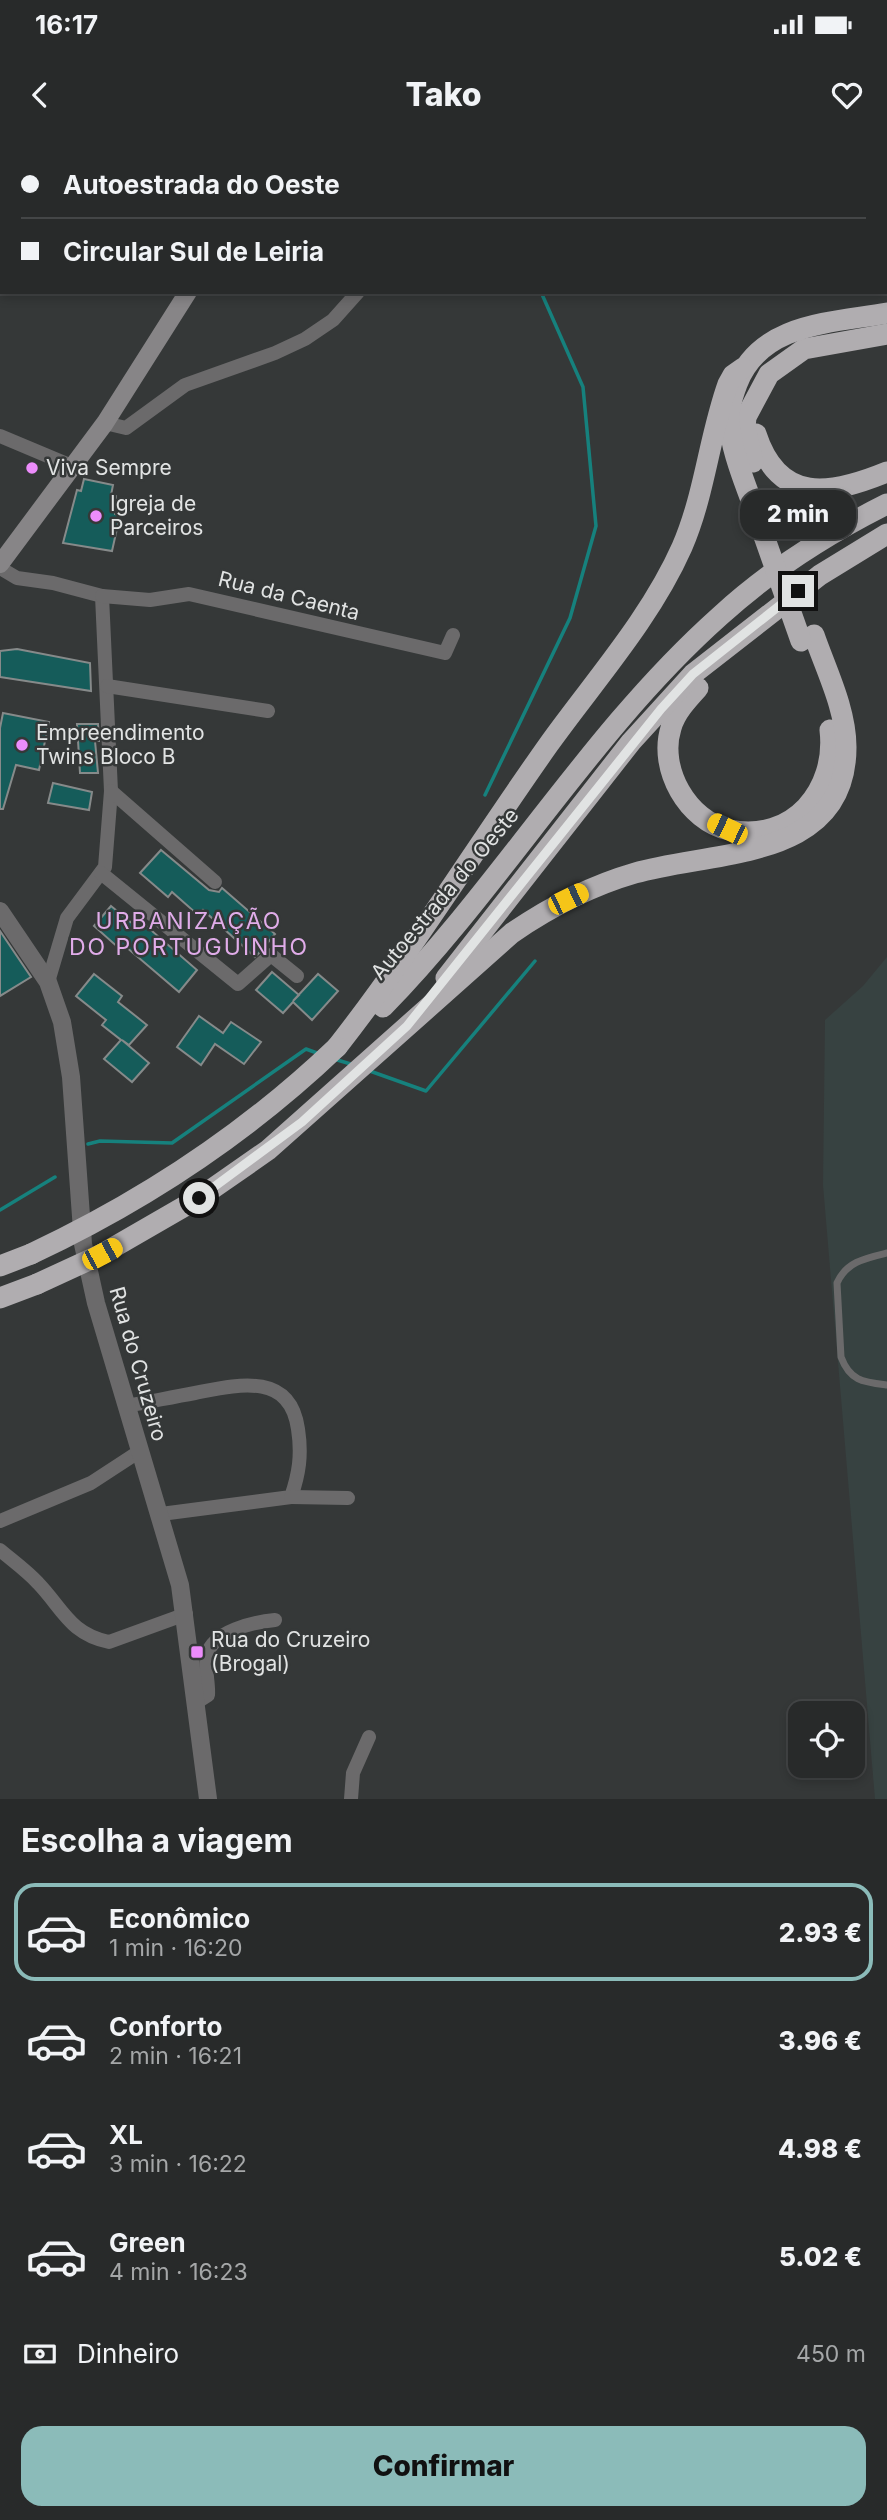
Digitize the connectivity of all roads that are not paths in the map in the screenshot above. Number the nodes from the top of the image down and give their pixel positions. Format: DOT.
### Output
graph roads {
  1 [pos="187,294"];
  2 [pos="356,294"];
  3 [pos="887,313"];
  4 [pos="887,334"];
  5 [pos="743,368"];
  6 [pos="752,404"];
  7 [pos="105,423"];
  8 [pos="0,436"];
  9 [pos="74,467"];
  10 [pos="887,472"];
  11 [pos="887,504"];
  12 [pos="765,520"];
  13 [pos="887,534"];
  14 [pos="0,566"];
  15 [pos="102,596"];
  16 [pos="453,635"];
  17 [pos="807,638"];
  18 [pos="723,650"];
  19 [pos="107,686"];
  20 [pos="268,711"];
  21 [pos="111,791"];
  22 [pos="101,873"];
  23 [pos="215,882"];
  24 [pos="0,911"];
  25 [pos="297,976"];
  26 [pos="48,982"];
  27 [pos="381,1000"];
  28 [pos="407,1026"];
  29 [pos="887,1253"];
  30 [pos="0,1266"];
  31 [pos="0,1298"];
  32 [pos="887,1385"];
  33 [pos="126,1406"];
  34 [pos="140,1451"];
  35 [pos="291,1497"];
  36 [pos="348,1498"];
  37 [pos="161,1514"];
  38 [pos="0,1521"];
  39 [pos="0,1550"];
  40 [pos="186,1614"];
  41 [pos="275,1620"];
  42 [pos="197,1702"];
  43 [pos="369,1737"];
  44 [pos="208,1799"];
  45 [pos="351,1799"];
  1 -- 7 [label="main road"];
  2 -- 7 [label="street"];
  3 -- 5 [label="highway"];
  4 -- 6 [label="highway"];
  5 -- 12 [label="highway"];
  5 -- 27 [label="highway"];
  6 -- 10 [label="highway"];
  6 -- 12 [label="highway"];
  7 -- 9 [label="main road"];
  8 -- 9 [label="street"];
  9 -- 14 [label="main road"];
  11 -- 27 [label="highway, Autoestrada do Oeste"];
  12 -- 17 [label="highway"];
  13 -- 18 [label="highway"];
  14 -- 15 [label="street"];
  15 -- 16 [label="street, Rua da Caenta"];
  15 -- 19 [label="street"];
  17 -- 18 [label="highway"];
  17 -- 28 [label="highway"];
  18 -- 28 [label="highway"];
  19 -- 20 [label="street"];
  19 -- 21 [label="street"];
  21 -- 22 [label="street"];
  21 -- 23 [label="street"];
  22 -- 25 [label="street"];
  22 -- 26 [label="street"];
  24 -- 26 [label="street, Rua do Cruzeiro"];
  26 -- 33 [label="street, Rua do Cruzeiro"];
  27 -- 30 [label="highway, Autoestrada do Oeste, bridge"];
  28 -- 31 [label="highway, bridge"];
  29 -- 32 [label="lane"];
  33 -- 34 [label="street, Rua do Cruzeiro"];
  33 -- 35 [label="street"];
  34 -- 37 [label="street, Rua do Cruzeiro"];
  34 -- 38 [label="street"];
  35 -- 36 [label="street"];
  35 -- 37 [label="street"];
  37 -- 40 [label="street, Rua do Cruzeiro"];
  39 -- 40 [label="street"];
  40 -- 42 [label="street, Rua do Cruzeiro"];
  41 -- 42 [label="street"];
  42 -- 44 [label="street, Rua do Cruzeiro"];
  43 -- 45 [label="street"];
}
